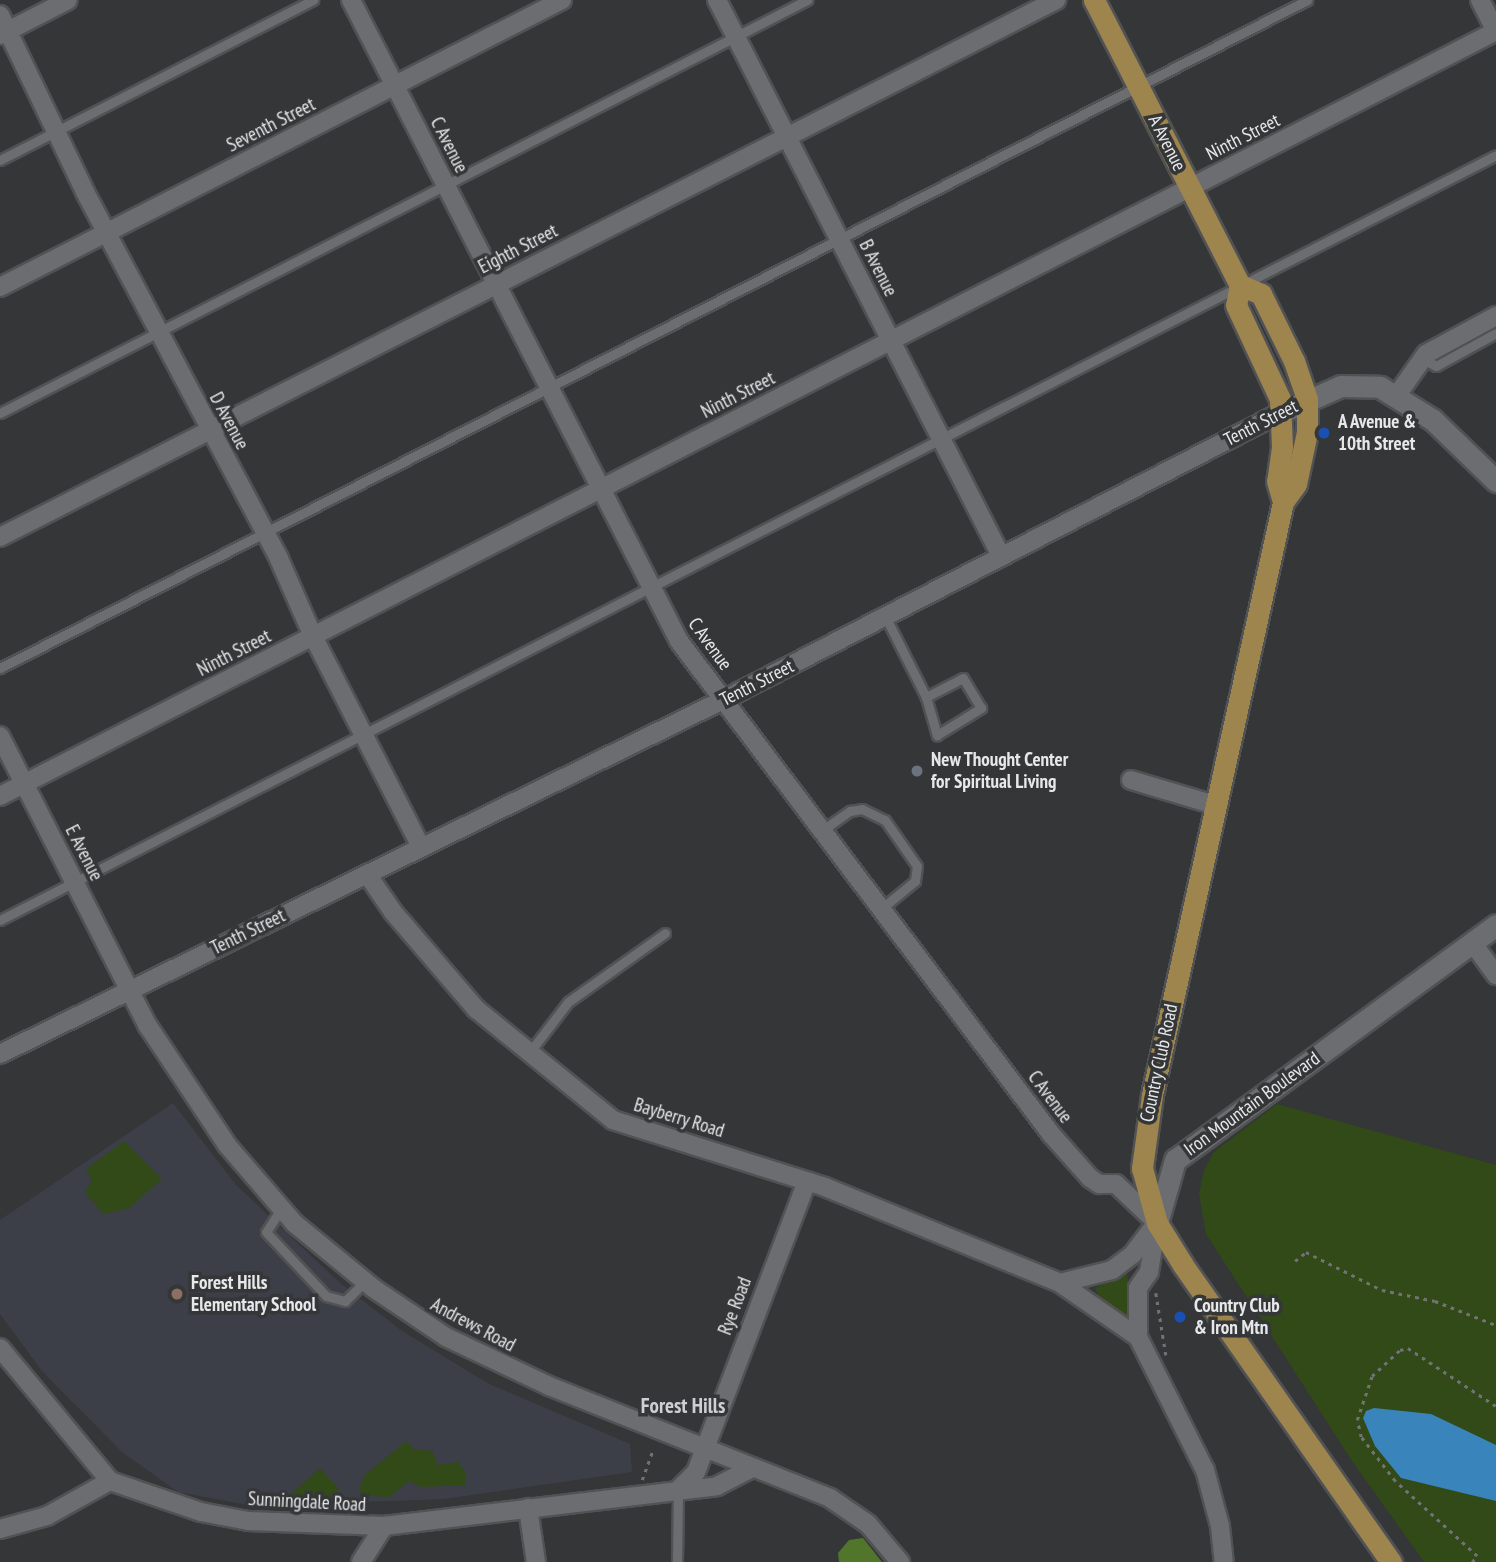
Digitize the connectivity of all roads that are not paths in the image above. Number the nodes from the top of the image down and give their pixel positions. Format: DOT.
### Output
graph roads {
  1 [pos="68,0"];
  2 [pos="313,0"];
  3 [pos="351,0"];
  4 [pos="562,0"];
  5 [pos="717,0"];
  6 [pos="807,0"];
  7 [pos="1056,0"];
  8 [pos="1094,0"];
  9 [pos="1307,0"];
  10 [pos="1480,0"];
  11 [pos="3,27"];
  12 [pos="1496,31"];
  13 [pos="735,37"];
  14 [pos="395,85"];
  15 [pos="1138,86"];
  16 [pos="57,131"];
  17 [pos="786,135"];
  18 [pos="1496,155"];
  19 [pos="0,160"];
  20 [pos="446,185"];
  21 [pos="1190,188"];
  22 [pos="107,233"];
  23 [pos="839,239"];
  24 [pos="496,284"];
  25 [pos="1240,285"];
  26 [pos="0,287"];
  27 [pos="1496,316"];
  28 [pos="161,331"];
  29 [pos="1496,333"];
  30 [pos="891,341"];
  31 [pos="1423,358"];
  32 [pos="550,387"];
  33 [pos="1397,395"];
  34 [pos="1307,399"];
  35 [pos="1282,412"];
  36 [pos="0,413"];
  37 [pos="212,429"];
  38 [pos="941,439"];
  39 [pos="1496,481"];
  40 [pos="602,489"];
  41 [pos="1283,502"];
  42 [pos="263,533"];
  43 [pos="0,537"];
  44 [pos="1002,556"];
  45 [pos="653,586"];
  46 [pos="885,616"];
  47 [pos="313,636"];
  48 [pos="0,668"];
  49 [pos="926,697"];
  50 [pos="725,699"];
  51 [pos="364,734"];
  52 [pos="0,736"];
  53 [pos="1131,780"];
  54 [pos="25,784"];
  55 [pos="0,796"];
  56 [pos="1215,805"];
  57 [pos="824,829"];
  58 [pos="421,846"];
  59 [pos="367,874"];
  60 [pos="75,881"];
  61 [pos="882,908"];
  62 [pos="0,920"];
  63 [pos="1496,925"];
  64 [pos="665,933"];
  65 [pos="1472,942"];
  66 [pos="1496,975"];
  67 [pos="130,989"];
  68 [pos="0,1054"];
  69 [pos="528,1054"];
  70 [pos="807,1181"];
  71 [pos="281,1209"];
  72 [pos="1157,1223"];
  73 [pos="365,1282"];
  74 [pos="1060,1283"];
  75 [pos="1138,1337"];
  76 [pos="0,1348"];
  77 [pos="704,1446"];
  78 [pos="752,1468"];
  79 [pos="110,1480"];
  80 [pos="678,1490"];
  81 [pos="528,1508"];
  82 [pos="384,1527"];
  83 [pos="0,1529"];
  84 [pos="361,1562"];
  85 [pos="536,1562"];
  86 [pos="677,1562"];
  87 [pos="900,1562"];
  88 [pos="1224,1562"];
  89 [pos="1391,1562"];
  1 -- 11 [label="street"];
  2 -- 16 [label="lane"];
  3 -- 14 [label="street, C Avenue"];
  4 -- 14 [label="street, Seventh Street"];
  5 -- 13 [label="street, B Avenue"];
  6 -- 13 [label="lane"];
  7 -- 17 [label="street, Eighth Street"];
  8 -- 15 [label="main road, A Avenue"];
  9 -- 15 [label="lane"];
  10 -- 12 [label="street"];
  11 -- 16 [label="street, D Avenue"];
  12 -- 21 [label="street, Ninth Street"];
  13 -- 17 [label="street, B Avenue"];
  13 -- 20 [label="lane"];
  14 -- 20 [label="street, C Avenue"];
  14 -- 22 [label="street, Seventh Street"];
  15 -- 21 [label="main road, A Avenue"];
  15 -- 23 [label="lane"];
  16 -- 19 [label="lane"];
  16 -- 22 [label="street, D Avenue"];
  17 -- 23 [label="street, B Avenue"];
  17 -- 24 [label="street, Eighth Street"];
  18 -- 25 [label="lane"];
  20 -- 24 [label="street, C Avenue"];
  20 -- 28 [label="lane"];
  21 -- 25 [label="main road, A Avenue"];
  21 -- 30 [label="street, Ninth Street"];
  22 -- 26 [label="street, Seventh Street"];
  22 -- 28 [label="street, D Avenue"];
  23 -- 30 [label="street, B Avenue"];
  23 -- 32 [label="lane"];
  24 -- 32 [label="street, C Avenue"];
  24 -- 37 [label="street, Eighth Street"];
  25 -- 34 [label="main road, A Avenue"];
  25 -- 35 [label="main road, A Avenue"];
  25 -- 38 [label="lane"];
  27 -- 31 [label="street"];
  28 -- 36 [label="lane"];
  28 -- 37 [label="street, D Avenue"];
  29 -- 31 [label="lane"];
  30 -- 38 [label="street, B Avenue"];
  30 -- 40 [label="street, Ninth Street"];
  31 -- 33 [label="street"];
  32 -- 40 [label="street, C Avenue"];
  32 -- 42 [label="lane"];
  33 -- 34 [label="street, Tenth Street"];
  33 -- 39 [label="street, Tenth Street"];
  34 -- 35 [label="street, Tenth Street"];
  34 -- 41 [label="main road, Country Club Road"];
  35 -- 41 [label="main road, Country Club Road"];
  35 -- 44 [label="street, Tenth Street"];
  37 -- 42 [label="street, D Avenue"];
  37 -- 43 [label="street, Eighth Street"];
  38 -- 44 [label="street, B Avenue"];
  38 -- 45 [label="lane"];
  40 -- 45 [label="street, C Avenue"];
  40 -- 47 [label="street, Ninth Street"];
  41 -- 56 [label="main road, Country Club Road"];
  42 -- 47 [label="street, D Avenue"];
  42 -- 48 [label="lane"];
  44 -- 46 [label="street, Tenth Street"];
  45 -- 50 [label="street, C Avenue"];
  45 -- 51 [label="lane"];
  46 -- 49 [label="lane"];
  46 -- 50 [label="street, Tenth Street"];
  47 -- 51 [label="street, D Avenue"];
  47 -- 54 [label="street, Ninth Street"];
  49 -- 49 [label="lane"];
  50 -- 57 [label="street, C Avenue"];
  50 -- 58 [label="street, Tenth Street"];
  51 -- 58 [label="street, D Avenue"];
  51 -- 60 [label="lane"];
  52 -- 54 [label="street, E Avenue"];
  53 -- 56 [label="street"];
  54 -- 55 [label="street, Ninth Street"];
  54 -- 60 [label="street, E Avenue"];
  56 -- 72 [label="main road, Country Club Road"];
  57 -- 61 [label="street, C Avenue"];
  57 -- 61 [label="lane"];
  58 -- 59 [label="street, Tenth Street"];
  59 -- 67 [label="street, Tenth Street"];
  59 -- 69 [label="street, Bayberry Road"];
  60 -- 62 [label="lane"];
  60 -- 67 [label="street, E Avenue"];
  61 -- 72 [label="street, C Avenue"];
  63 -- 65 [label="street, Iron Mountain Boulevard"];
  64 -- 69 [label="lane"];
  65 -- 66 [label="street"];
  65 -- 72 [label="street, Iron Mountain Boulevard"];
  67 -- 68 [label="street, Tenth Street"];
  67 -- 71 [label="street, Andrews Road"];
  69 -- 70 [label="street, Bayberry Road"];
  70 -- 74 [label="street, Bayberry Road"];
  70 -- 77 [label="street, Rye Road"];
  71 -- 73 [label="street, Andrews Road"];
  71 -- 73 [label="lane"];
  72 -- 74 [label="street"];
  72 -- 75 [label="street, Iron Mountain Boulevard"];
  72 -- 89 [label="main road, Country Club Road"];
  73 -- 77 [label="street, Andrews Road"];
  74 -- 75 [label="street, Bayberry Road"];
  75 -- 88 [label="street, Iron Mountain Boulevard"];
  76 -- 79 [label="street"];
  77 -- 78 [label="street, Andrews Road"];
  77 -- 80 [label="street"];
  78 -- 80 [label="street, Sunningdale Road"];
  78 -- 87 [label="street, Andrews Road"];
  79 -- 82 [label="street, Sunningdale Road"];
  79 -- 83 [label="street"];
  80 -- 81 [label="street, Sunningdale Road"];
  80 -- 86 [label="lane"];
  81 -- 82 [label="street, Sunningdale Road"];
  81 -- 85 [label="street"];
  82 -- 84 [label="street"];
}
